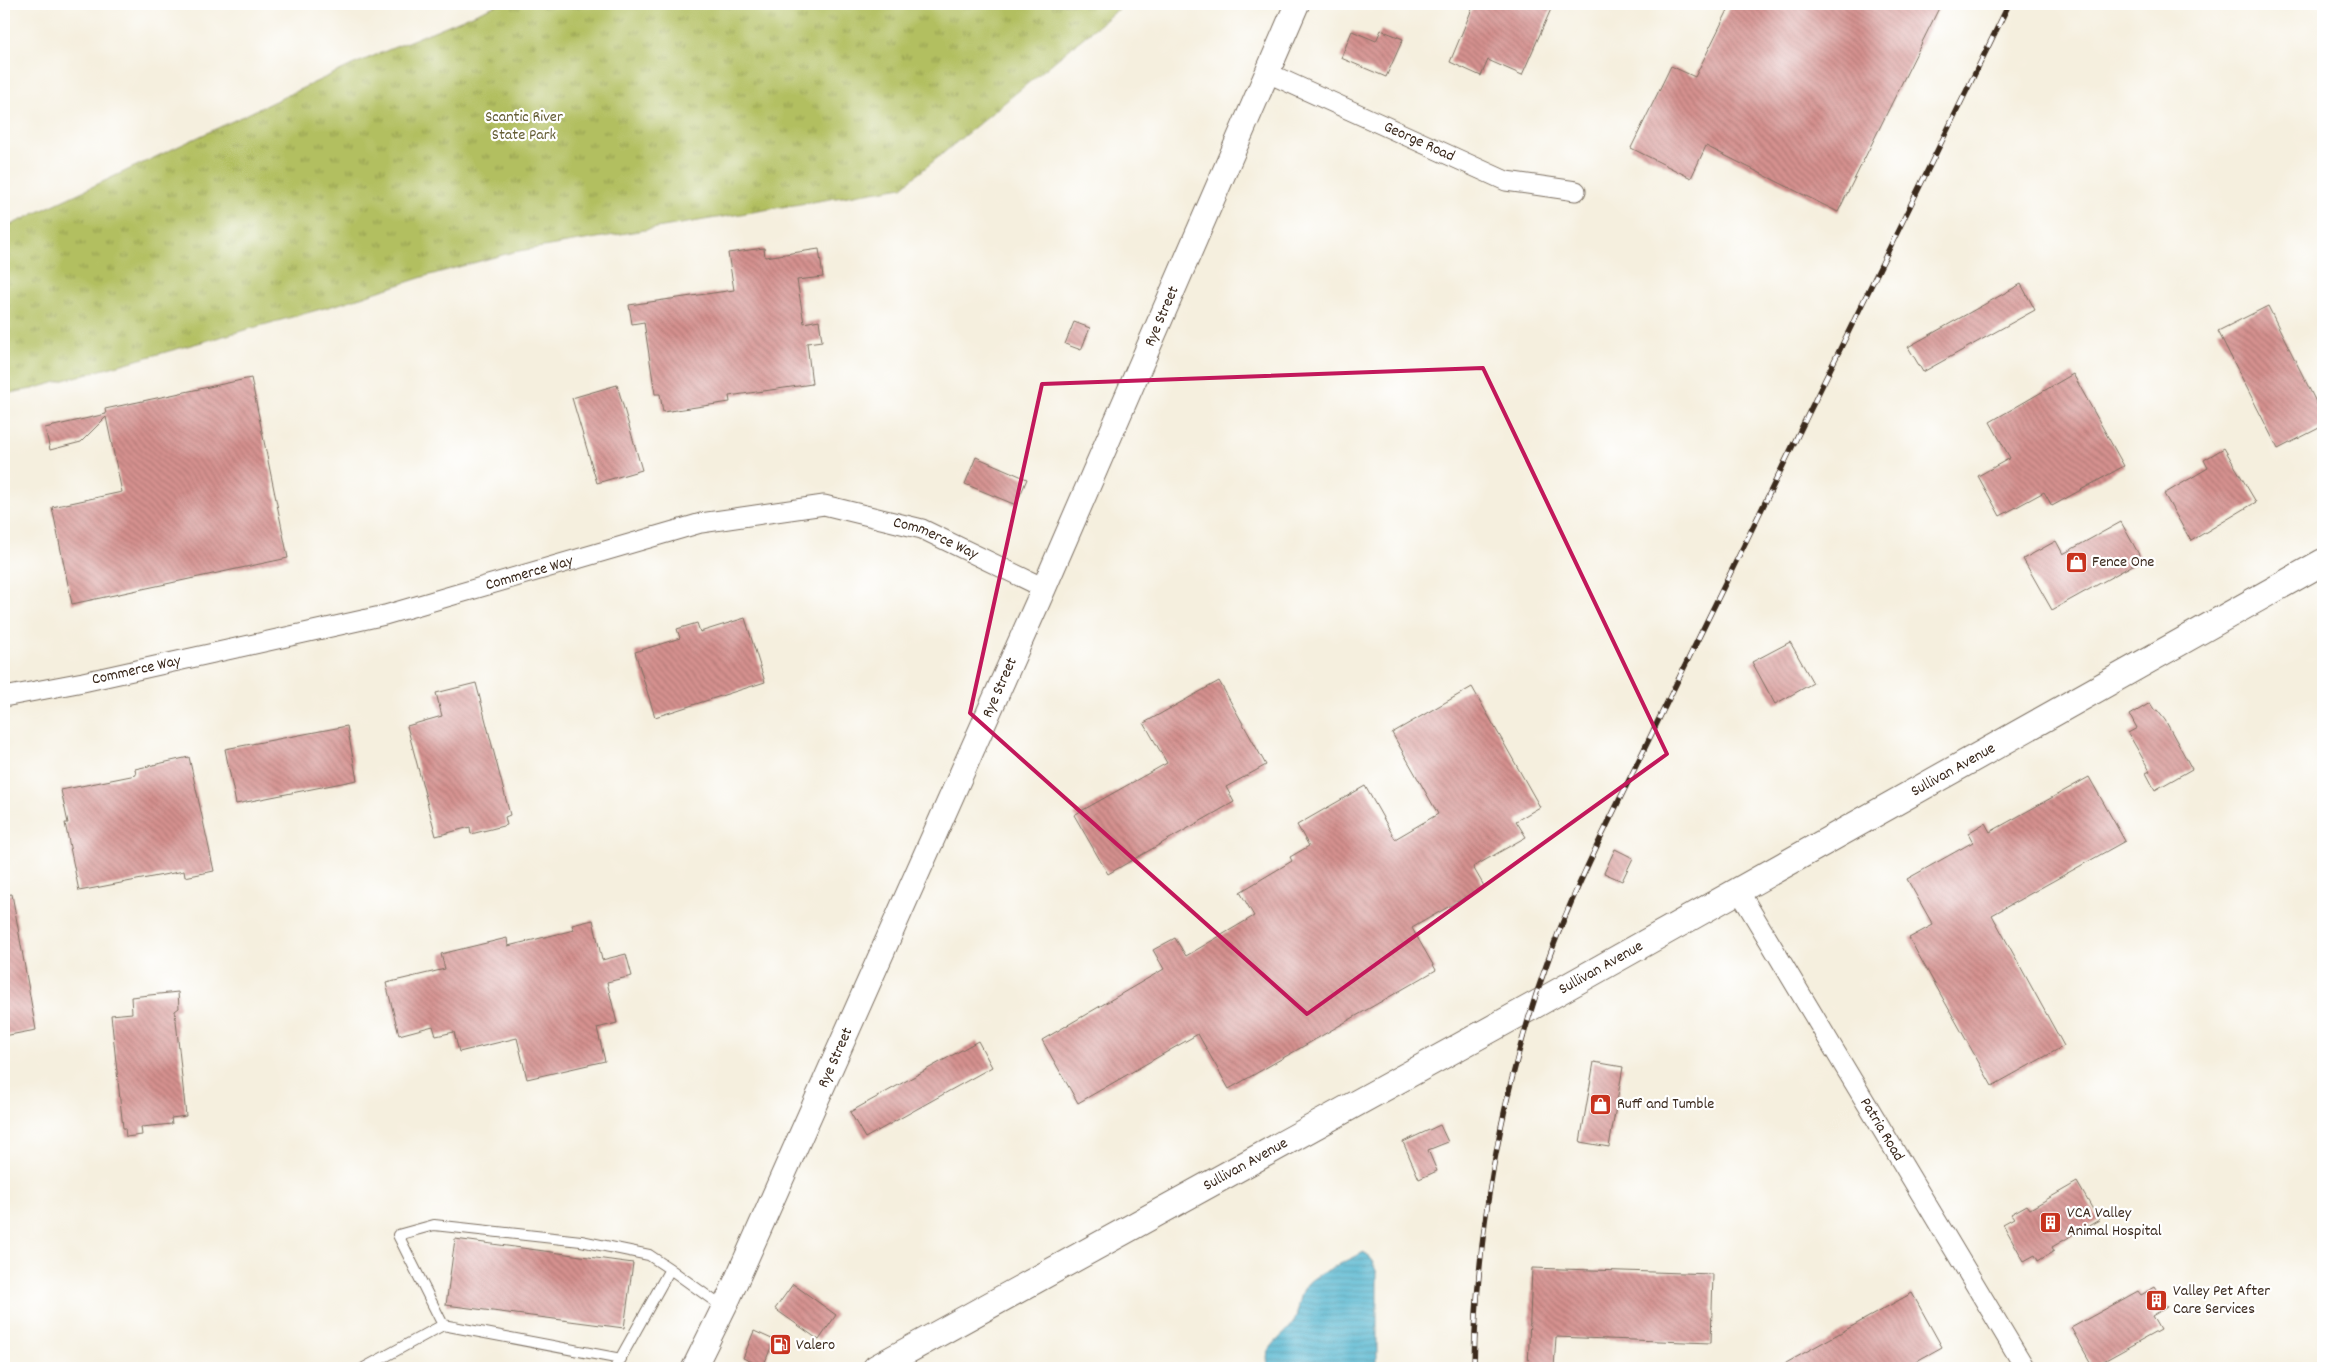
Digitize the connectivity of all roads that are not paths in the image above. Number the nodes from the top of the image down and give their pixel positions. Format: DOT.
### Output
graph roads {
  1 [pos="1297,4"];
  2 [pos="1268,73"];
  3 [pos="1576,191"];
  4 [pos="2323,562"];
  5 [pos="1044,588"];
  6 [pos="4,697"];
  7 [pos="1739,891"];
  8 [pos="670,1269"];
  9 [pos="724,1308"];
  10 [pos="443,1325"];
  11 [pos="621,1358"];
  12 [pos="370,1367"];
  13 [pos="615,1368"];
  14 [pos="694,1368"];
  15 [pos="876,1368"];
  16 [pos="2025,1368"];
  1 -- 2 [label="street, Rye Street"];
  2 -- 3 [label="street, George Road"];
  2 -- 5 [label="street, Rye Street"];
  4 -- 7 [label="main road, Sullivan Avenue"];
  5 -- 6 [label="street, Commerce Way"];
  5 -- 9 [label="street, Rye Street"];
  7 -- 15 [label="main road, Sullivan Avenue"];
  7 -- 16 [label="street, Patria Road"];
  8 -- 9 [label="lane"];
  8 -- 10 [label="lane"];
  8 -- 11 [label="lane"];
  9 -- 14 [label="street, Rye Street"];
  10 -- 11 [label="lane"];
  10 -- 12 [label="lane"];
  11 -- 13 [label="lane"];
}
